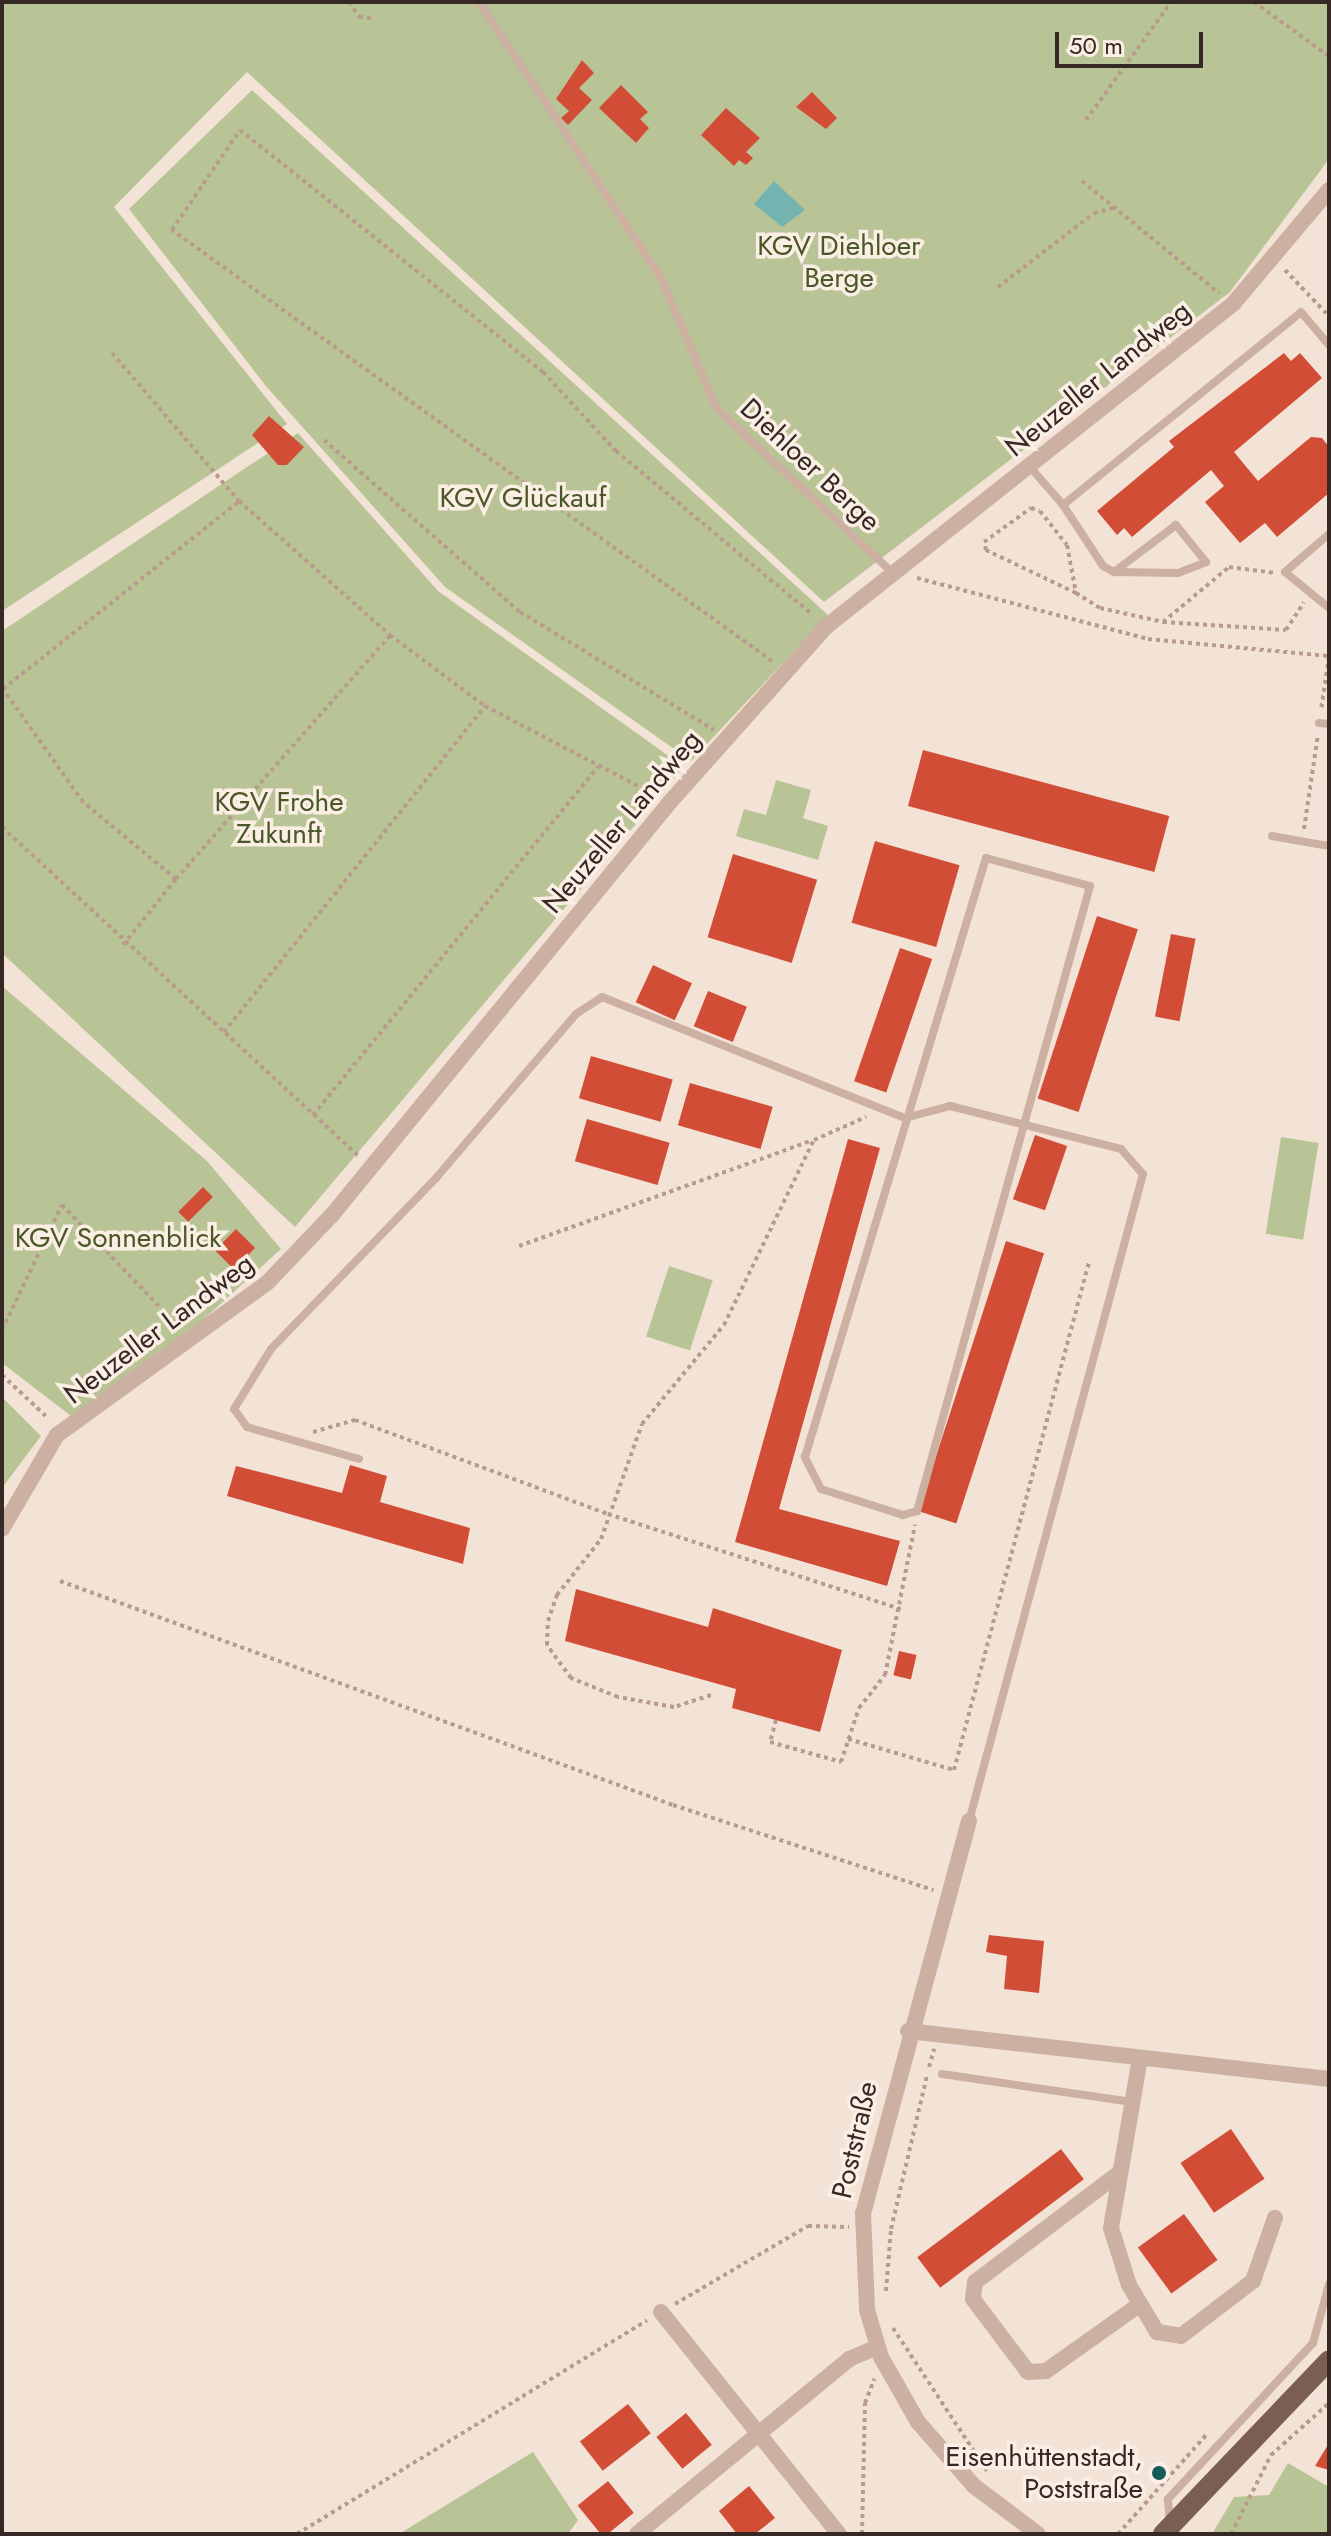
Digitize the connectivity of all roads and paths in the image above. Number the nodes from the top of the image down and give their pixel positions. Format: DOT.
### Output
graph roads {
  1 [pos="349,2"];
  2 [pos="479,2"];
  3 [pos="1171,2"];
  4 [pos="1254,2"];
  5 [pos="373,18"];
  6 [pos="1329,56"];
  7 [pos="1086,120"];
  8 [pos="1082,181"];
  9 [pos="1329,190"];
  10 [pos="1116,207"];
  11 [pos="1275,260"];
  12 [pos="998,287"];
  13 [pos="1233,304"];
  14 [pos="1329,316"];
  15 [pos="1329,345"];
  16 [pos="112,353"];
  17 [pos="324,440"];
  18 [pos="1030,467"];
  19 [pos="239,501"];
  20 [pos="1063,505"];
  21 [pos="1329,534"];
  22 [pos="891,571"];
  23 [pos="1114,572"];
  24 [pos="1285,572"];
  25 [pos="1329,608"];
  26 [pos="1163,622"];
  27 [pos="827,626"];
  28 [pos="390,635"];
  29 [pos="1329,656"];
  30 [pos="786,670"];
  31 [pos="485,706"];
  32 [pos="1324,724"];
  33 [pos="726,738"];
  34 [pos="598,767"];
  35 [pos="670,802"];
  36 [pos="2,827"];
  37 [pos="1272,836"];
  38 [pos="1302,841"];
  39 [pos="1329,846"];
  40 [pos="176,879"];
  41 [pos="123,945"];
  42 [pos="223,1033"];
  43 [pos="883,1109"];
  44 [pos="313,1115"];
  45 [pos="905,1118"];
  46 [pos="1023,1121"];
  47 [pos="814,1140"];
  48 [pos="371,1168"];
  49 [pos="519,1246"];
  50 [pos="1089,1262"];
  51 [pos="2,1330"];
  52 [pos="191,1340"];
  53 [pos="2,1375"];
  54 [pos="57,1435"];
  55 [pos="289,1440"];
  56 [pos="359,1459"];
  57 [pos="917,1511"];
  58 [pos="608,1514"];
  59 [pos="2,1529"];
  60 [pos="60,1581"];
  61 [pos="901,1609"];
  62 [pos="711,1695"];
  63 [pos="776,1720"];
  64 [pos="848,1739"];
  65 [pos="969,1821"];
  66 [pos="950,1895"];
  67 [pos="908,2031"];
  68 [pos="937,2034"];
  69 [pos="1140,2058"];
  70 [pos="942,2074"];
  71 [pos="1329,2079"];
  72 [pos="1132,2102"];
  73 [pos="1118,2174"];
  74 [pos="1275,2218"];
  75 [pos="864,2227"];
  76 [pos="891,2229"];
  77 [pos="1329,2284"];
  78 [pos="885,2300"];
  79 [pos="1139,2305"];
  80 [pos="661,2312"];
  81 [pos="883,2315"];
  82 [pos="879,2352"];
  83 [pos="1329,2360"];
  84 [pos="1329,2403"];
  85 [pos="759,2434"];
  86 [pos="994,2482"];
  87 [pos="1167,2530"];
  88 [pos="297,2534"];
  89 [pos="637,2534"];
  90 [pos="839,2534"];
  91 [pos="862,2534"];
  92 [pos="1038,2534"];
  93 [pos="1231,2534"];
  1 -- 5 [label="path"];
  2 -- 22 [label="lane, Diehloer Berge"];
  3 -- 7 [label="path"];
  4 -- 6 [label="path"];
  8 -- 10 [label="path"];
  9 -- 11 [label="street, Neuzeller Landweg"];
  10 -- 12 [label="path"];
  10 -- 13 [label="path"];
  11 -- 13 [label="street, Neuzeller Landweg"];
  11 -- 14 [label="path"];
  13 -- 18 [label="street, Neuzeller Landweg"];
  15 -- 20 [label="lane"];
  16 -- 19 [label="path"];
  17 -- 33 [label="path"];
  18 -- 20 [label="lane"];
  18 -- 22 [label="street, Neuzeller Landweg"];
  19 -- 28 [label="path"];
  19 -- 40 [label="path"];
  20 -- 23 [label="lane"];
  21 -- 24 [label="lane"];
  22 -- 27 [label="street, Neuzeller Landweg"];
  22 -- 29 [label="path"];
  23 -- 23 [label="lane"];
  24 -- 25 [label="lane"];
  24 -- 26 [label="path"];
  27 -- 30 [label="street, Neuzeller Landweg"];
  27 -- 30 [label="path"];
  28 -- 31 [label="path"];
  28 -- 40 [label="path"];
  29 -- 32 [label="path"];
  30 -- 33 [label="street, Neuzeller Landweg"];
  31 -- 34 [label="path"];
  31 -- 42 [label="path"];
  32 -- 38 [label="path"];
  33 -- 35 [label="street, Neuzeller Landweg"];
  34 -- 35 [label="path"];
  34 -- 44 [label="path"];
  35 -- 48 [label="street, Neuzeller Landweg"];
  36 -- 41 [label="path"];
  37 -- 38 [label="lane"];
  38 -- 39 [label="lane"];
  40 -- 41 [label="path"];
  41 -- 42 [label="path"];
  42 -- 44 [label="path"];
  43 -- 45 [label="lane"];
  43 -- 47 [label="path"];
  43 -- 55 [label="lane"];
  44 -- 48 [label="path"];
  45 -- 46 [label="lane"];
  45 -- 46 [label="lane"];
  45 -- 57 [label="lane"];
  46 -- 57 [label="lane"];
  46 -- 65 [label="lane"];
  47 -- 49 [label="path"];
  47 -- 58 [label="path"];
  48 -- 52 [label="street, Neuzeller Landweg"];
  50 -- 64 [label="path"];
  51 -- 52 [label="path"];
  52 -- 54 [label="street, Neuzeller Landweg"];
  53 -- 54 [label="path"];
  54 -- 59 [label="street, Neuzeller Landweg"];
  55 -- 56 [label="lane"];
  55 -- 58 [label="path"];
  57 -- 61 [label="path"];
  58 -- 61 [label="path"];
  58 -- 62 [label="path"];
  60 -- 66 [label="path"];
  61 -- 64 [label="path"];
  63 -- 64 [label="path"];
  65 -- 66 [label="street, Poststraße"];
  66 -- 67 [label="street, Poststraße"];
  67 -- 68 [label="street"];
  67 -- 75 [label="street, Poststraße"];
  68 -- 69 [label="street"];
  68 -- 76 [label="path"];
  69 -- 71 [label="street"];
  69 -- 72 [label="street"];
  70 -- 72 [label="lane"];
  72 -- 73 [label="street"];
  73 -- 79 [label="street"];
  73 -- 79 [label="street"];
  74 -- 79 [label="street"];
  75 -- 76 [label="path"];
  75 -- 80 [label="path"];
  75 -- 82 [label="street, Poststraße"];
  76 -- 78 [label="path"];
  77 -- 87 [label="lane"];
  80 -- 85 [label="street"];
  80 -- 88 [label="path"];
  81 -- 86 [label="path"];
  82 -- 85 [label="street"];
  82 -- 91 [label="path"];
  82 -- 92 [label="street, Poststraße"];
  83 -- 87 [label="main road"];
  84 -- 93 [label="path"];
  85 -- 89 [label="street"];
  85 -- 90 [label="street"];
}
